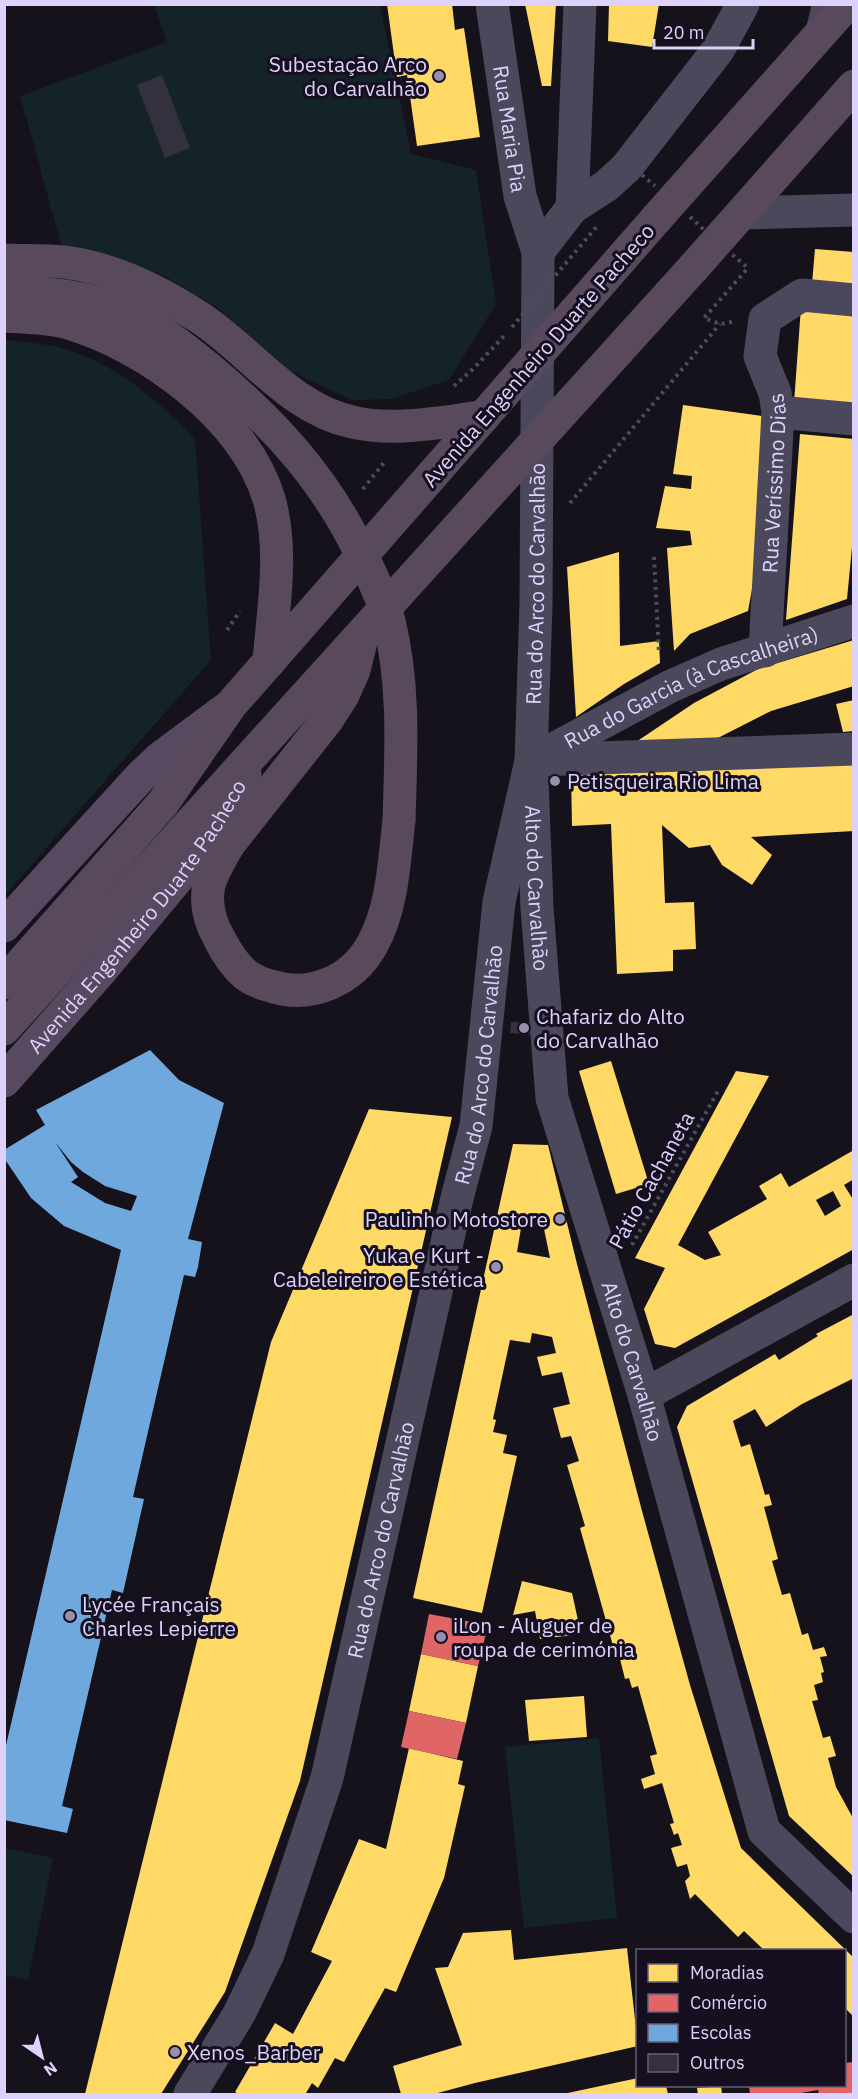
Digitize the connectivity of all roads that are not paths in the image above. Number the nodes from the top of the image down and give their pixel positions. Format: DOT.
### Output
graph roads {
  1 [pos="492,4"];
  2 [pos="580,4"];
  3 [pos="743,4"];
  4 [pos="820,4"];
  5 [pos="847,4"];
  6 [pos="811,44"];
  7 [pos="854,86"];
  8 [pos="849,207"];
  9 [pos="742,213"];
  10 [pos="585,217"];
  11 [pos="538,252"];
  12 [pos="4,260"];
  13 [pos="4,290"];
  14 [pos="854,300"];
  15 [pos="4,316"];
  16 [pos="778,412"];
  17 [pos="483,417"];
  18 [pos="854,419"];
  19 [pos="854,621"];
  20 [pos="363,633"];
  21 [pos="765,651"];
  22 [pos="269,662"];
  23 [pos="230,706"];
  24 [pos="259,747"];
  25 [pos="854,749"];
  26 [pos="531,760"];
  27 [pos="4,926"];
  28 [pos="4,983"];
  29 [pos="4,1029"];
  30 [pos="4,1081"];
  31 [pos="854,1280"];
  32 [pos="644,1395"];
  33 [pos="854,1917"];
  34 [pos="190,2094"];
  1 -- 11 [label="street, Rua Maria Pia"];
  2 -- 10 [label="street"];
  3 -- 10 [label="street"];
  4 -- 6 [label="lane"];
  5 -- 6 [label="highway, Avenida Engenheiro Duarte Pacheco"];
  6 -- 17 [label="highway, Avenida Engenheiro Duarte Pacheco, bridge"];
  7 -- 9 [label="highway, Avenida Engenheiro Duarte Pacheco"];
  8 -- 9 [label="street"];
  9 -- 20 [label="highway, Avenida Engenheiro Duarte Pacheco, bridge"];
  10 -- 11 [label="street"];
  11 -- 26 [label="street, Rua do Arco do Carvalhão"];
  12 -- 17 [label="highway"];
  13 -- 20 [label="highway, bridge"];
  14 -- 16 [label="street, Rua Veríssimo Dias"];
  15 -- 22 [label="highway"];
  16 -- 18 [label="street"];
  16 -- 21 [label="street, Rua Veríssimo Dias"];
  17 -- 22 [label="highway, Avenida Engenheiro Duarte Pacheco"];
  19 -- 21 [label="street, Rua do Garcia (à Cascalheira)"];
  20 -- 24 [label="highway, Avenida Engenheiro Duarte Pacheco"];
  21 -- 26 [label="street, Rua do Garcia (à Cascalheira)"];
  22 -- 23 [label="highway, Avenida Engenheiro Duarte Pacheco"];
  23 -- 27 [label="main road, Avenida Engenheiro Duarte Pacheco"];
  23 -- 28 [label="highway, Avenida Engenheiro Duarte Pacheco"];
  24 -- 29 [label="highway, Avenida Engenheiro Duarte Pacheco"];
  24 -- 30 [label="main road, Avenida Engenheiro Duarte Pacheco"];
  25 -- 26 [label="street"];
  26 -- 32 [label="street, Alto do Carvalhão"];
  26 -- 34 [label="street, Rua do Arco do Carvalhão"];
  31 -- 32 [label="street"];
  32 -- 33 [label="street, Alto do Carvalhão"];
}
